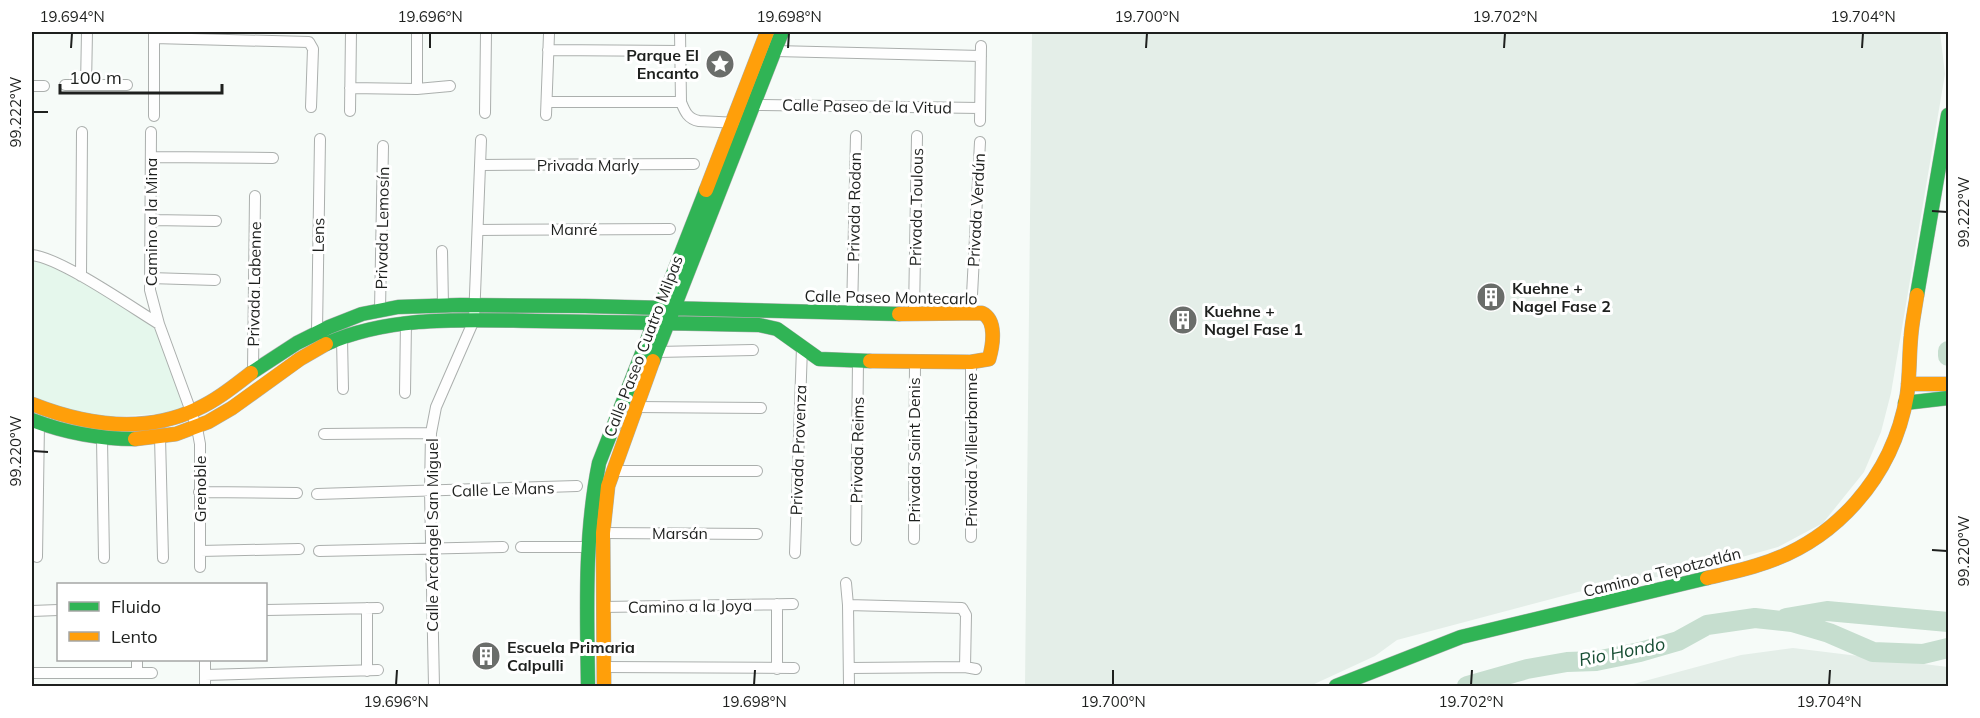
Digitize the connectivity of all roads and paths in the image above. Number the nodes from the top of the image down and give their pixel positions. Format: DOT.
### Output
graph roads {
  1 [pos="87,32"];
  2 [pos="351,32"];
  3 [pos="417,32"];
  4 [pos="486,32"];
  5 [pos="681,32"];
  6 [pos="766,32"];
  7 [pos="782,32"];
  8 [pos="154,34"];
  9 [pos="549,34"];
  10 [pos="548,50"];
  11 [pos="680,51"];
  12 [pos="775,51"];
  13 [pos="86,85"];
  14 [pos="128,85"];
  15 [pos="32,86"];
  16 [pos="44,86"];
  17 [pos="65,86"];
  18 [pos="450,87"];
  19 [pos="350,88"];
  20 [pos="417,89"];
  21 [pos="547,102"];
  22 [pos="681,102"];
  23 [pos="755,105"];
  24 [pos="311,107"];
  25 [pos="980,108"];
  26 [pos="350,111"];
  27 [pos="485,113"];
  28 [pos="546,115"];
  29 [pos="1948,115"];
  30 [pos="154,116"];
  31 [pos="980,121"];
  32 [pos="731,123"];
  33 [pos="747,123"];
  34 [pos="81,132"];
  35 [pos="151,132"];
  36 [pos="856,136"];
  37 [pos="917,136"];
  38 [pos="320,139"];
  39 [pos="481,140"];
  40 [pos="980,142"];
  41 [pos="383,146"];
  42 [pos="152,157"];
  43 [pos="273,158"];
  44 [pos="694,164"];
  45 [pos="481,165"];
  46 [pos="255,196"];
  47 [pos="151,220"];
  48 [pos="216,221"];
  49 [pos="670,229"];
  50 [pos="478,230"];
  51 [pos="442,251"];
  52 [pos="32,255"];
  53 [pos="81,276"];
  54 [pos="150,278"];
  55 [pos="215,280"];
  56 [pos="443,305"];
  57 [pos="475,305"];
  58 [pos="659,308"];
  59 [pos="675,309"];
  60 [pos="380,310"];
  61 [pos="852,313"];
  62 [pos="914,313"];
  63 [pos="971,314"];
  64 [pos="474,320"];
  65 [pos="406,322"];
  66 [pos="654,322"];
  67 [pos="669,322"];
  68 [pos="159,324"];
  69 [pos="317,331"];
  70 [pos="342,338"];
  71 [pos="802,347"];
  72 [pos="753,350"];
  73 [pos="657,352"];
  74 [pos="858,361"];
  75 [pos="915,361"];
  76 [pos="971,362"];
  77 [pos="253,371"];
  78 [pos="1908,384"];
  79 [pos="1948,384"];
  80 [pos="343,389"];
  81 [pos="405,393"];
  82 [pos="1948,398"];
  83 [pos="32,404"];
  84 [pos="1905,404"];
  85 [pos="635,407"];
  86 [pos="760,408"];
  87 [pos="190,412"];
  88 [pos="35,422"];
  89 [pos="197,428"];
  90 [pos="431,433"];
  91 [pos="324,434"];
  92 [pos="160,437"];
  93 [pos="102,439"];
  94 [pos="613,471"];
  95 [pos="757,471"];
  96 [pos="577,486"];
  97 [pos="601,486"];
  98 [pos="430,491"];
  99 [pos="199,492"];
  100 [pos="297,493"];
  101 [pos="317,494"];
  102 [pos="603,533"];
  103 [pos="757,534"];
  104 [pos="971,537"];
  105 [pos="914,539"];
  106 [pos="856,540"];
  107 [pos="503,547"];
  108 [pos="521,547"];
  109 [pos="588,548"];
  110 [pos="298,549"];
  111 [pos="431,549"];
  112 [pos="200,550"];
  113 [pos="320,550"];
  114 [pos="795,553"];
  115 [pos="37,557"];
  116 [pos="104,558"];
  117 [pos="163,558"];
  118 [pos="200,567"];
  119 [pos="588,582"];
  120 [pos="602,582"];
  121 [pos="846,583"];
  122 [pos="777,604"];
  123 [pos="793,604"];
  124 [pos="849,605"];
  125 [pos="603,607"];
  126 [pos="57,610"];
  127 [pos="267,610"];
  128 [pos="32,611"];
  129 [pos="137,661"];
  130 [pos="205,661"];
  131 [pos="604,667"];
  132 [pos="965,667"];
  133 [pos="794,668"];
  134 [pos="850,668"];
  135 [pos="777,669"];
  136 [pos="976,669"];
  137 [pos="32,673"];
  138 [pos="137,673"];
  139 [pos="152,673"];
  140 [pos="205,681"];
  141 [pos="434,687"];
  142 [pos="588,687"];
  143 [pos="604,687"];
  144 [pos="849,687"];
  145 [pos="1336,687"];
  1 -- 13 [label="street"];
  2 -- 19 [label="street"];
  3 -- 20 [label="street"];
  4 -- 27 [label="street"];
  5 -- 11 [label="street"];
  6 -- 32 [label="street, Calle Paseo Cuatro Milpas"];
  7 -- 12 [label="street, Calle Paseo Cuatro Milpas"];
  8 -- 24 [label="street"];
  8 -- 30 [label="street"];
  9 -- 10 [label="street"];
  10 -- 11 [label="street"];
  10 -- 21 [label="street"];
  11 -- 22 [label="street"];
  12 -- 23 [label="street, Calle Paseo Cuatro Milpas"];
  12 -- 25 [label="street"];
  13 -- 14 [label="street"];
  13 -- 17 [label="street"];
  15 -- 16 [label="street"];
  18 -- 20 [label="street"];
  19 -- 20 [label="street"];
  19 -- 26 [label="street"];
  21 -- 22 [label="street"];
  21 -- 28 [label="street"];
  22 -- 32 [label="street"];
  23 -- 25 [label="street, Calle Paseo de la Vitud"];
  23 -- 33 [label="street, Calle Paseo Cuatro Milpas"];
  25 -- 31 [label="street"];
  29 -- 78 [label="street, Camino a Tepotzotlán"];
  32 -- 33 [label="street"];
  32 -- 58 [label="street, Calle Paseo Cuatro Milpas"];
  33 -- 59 [label="street, Calle Paseo Cuatro Milpas"];
  34 -- 53 [label="street"];
  35 -- 42 [label="street, Camino a la Mina"];
  36 -- 61 [label="street, Privada Rodan"];
  37 -- 62 [label="street, Privada Toulous"];
  38 -- 69 [label="street, Lens"];
  39 -- 45 [label="street, Calle Arcángel San Miguel"];
  40 -- 63 [label="street, Privada Verdún"];
  41 -- 60 [label="street, Privada Lemosín"];
  42 -- 43 [label="street"];
  42 -- 47 [label="street, Camino a la Mina"];
  44 -- 45 [label="street, Privada Marly"];
  45 -- 50 [label="street, Calle Arcángel San Miguel"];
  46 -- 77 [label="street, Privada Labenne"];
  47 -- 48 [label="street"];
  47 -- 54 [label="street, Camino a la Mina"];
  49 -- 50 [label="street, Manré"];
  50 -- 57 [label="street, Calle Arcángel San Miguel"];
  51 -- 56 [label="street"];
  52 -- 53 [label="street"];
  53 -- 68 [label="street"];
  54 -- 55 [label="street"];
  54 -- 68 [label="street, Camino a la Mina"];
  56 -- 57 [label="street, Calle Paseo Montecarlo"];
  56 -- 60 [label="street, Calle Paseo Montecarlo"];
  57 -- 58 [label="street, Calle Paseo Montecarlo"];
  57 -- 64 [label="street, Calle Arcángel San Miguel"];
  58 -- 59 [label="street, Calle Paseo Montecarlo"];
  58 -- 66 [label="street, Calle Paseo Cuatro Milpas"];
  59 -- 61 [label="street, Calle Paseo Montecarlo"];
  59 -- 67 [label="street, Calle Paseo Cuatro Milpas"];
  60 -- 69 [label="street, Calle Paseo Montecarlo"];
  61 -- 62 [label="street, Calle Paseo Montecarlo"];
  62 -- 63 [label="street, Calle Paseo Montecarlo"];
  63 -- 76 [label="street, Calle Paseo Montecarlo"];
  64 -- 65 [label="street"];
  64 -- 66 [label="street"];
  64 -- 90 [label="street, Calle Arcángel San Miguel"];
  65 -- 70 [label="street"];
  65 -- 81 [label="street"];
  66 -- 67 [label="street"];
  66 -- 97 [label="street, Calle Paseo Cuatro Milpas"];
  67 -- 71 [label="street"];
  67 -- 73 [label="street, Calle Paseo Cuatro Milpas"];
  68 -- 87 [label="street, Camino a la Mina"];
  69 -- 77 [label="street, Calle Paseo Montecarlo"];
  70 -- 80 [label="street"];
  70 -- 89 [label="street"];
  71 -- 74 [label="street"];
  71 -- 114 [label="street, Privada Provenza"];
  72 -- 73 [label="street"];
  73 -- 85 [label="street, Calle Paseo Cuatro Milpas"];
  74 -- 75 [label="street"];
  74 -- 106 [label="street, Privada Reims"];
  75 -- 76 [label="street"];
  75 -- 105 [label="street, Privada Saint Denis"];
  76 -- 104 [label="street, Privada Villeurbanne"];
  77 -- 87 [label="street, Calle Paseo Montecarlo"];
  78 -- 79 [label="street"];
  78 -- 84 [label="street, Camino a Tepotzotlán"];
  82 -- 84 [label="street"];
  83 -- 87 [label="street, Calle Paseo Montecarlo"];
  84 -- 145 [label="street, Camino a Tepotzotlán"];
  85 -- 86 [label="street"];
  85 -- 94 [label="street, Calle Paseo Cuatro Milpas"];
  87 -- 89 [label="street, Grenoble"];
  88 -- 93 [label="street"];
  88 -- 115 [label="street"];
  89 -- 92 [label="street"];
  89 -- 99 [label="street, Grenoble"];
  90 -- 91 [label="street"];
  90 -- 98 [label="street, Calle Arcángel San Miguel"];
  92 -- 93 [label="street"];
  92 -- 117 [label="street"];
  93 -- 116 [label="street"];
  94 -- 95 [label="street"];
  94 -- 97 [label="street, Calle Paseo Cuatro Milpas"];
  96 -- 98 [label="street, Calle Le Mans"];
  97 -- 102 [label="street, Calle Paseo Cuatro Milpas"];
  97 -- 109 [label="street, Calle Paseo Cuatro Milpas"];
  98 -- 101 [label="street, Calle Le Mans"];
  98 -- 111 [label="street, Calle Arcángel San Miguel"];
  99 -- 100 [label="street"];
  99 -- 112 [label="street, Grenoble"];
  102 -- 103 [label="street, Marsán"];
  102 -- 120 [label="street, Calle Paseo Cuatro Milpas"];
  107 -- 111 [label="street"];
  108 -- 109 [label="street"];
  109 -- 119 [label="street, Calle Paseo Cuatro Milpas"];
  110 -- 112 [label="street"];
  111 -- 113 [label="street"];
  111 -- 141 [label="street, Calle Arcángel San Miguel"];
  112 -- 118 [label="street, Grenoble"];
  119 -- 120 [label="street"];
  119 -- 142 [label="street, Calle Paseo Cuatro Milpas"];
  120 -- 125 [label="street, Calle Paseo Cuatro Milpas"];
  121 -- 124 [label="street"];
  122 -- 123 [label="street, Camino a la Joya"];
  122 -- 125 [label="street, Camino a la Joya"];
  122 -- 135 [label="street, Camino a la Joya"];
  124 -- 132 [label="street"];
  124 -- 134 [label="street"];
  125 -- 131 [label="street, Calle Paseo Cuatro Milpas"];
  126 -- 128 [label="street"];
  127 -- 140 [label="street"];
  129 -- 138 [label="street"];
  130 -- 140 [label="street"];
  131 -- 135 [label="street"];
  131 -- 143 [label="street, Calle Paseo Cuatro Milpas"];
  132 -- 134 [label="street"];
  132 -- 136 [label="street"];
  133 -- 135 [label="street"];
  134 -- 144 [label="street"];
  137 -- 138 [label="street"];
  138 -- 139 [label="street"];
}
